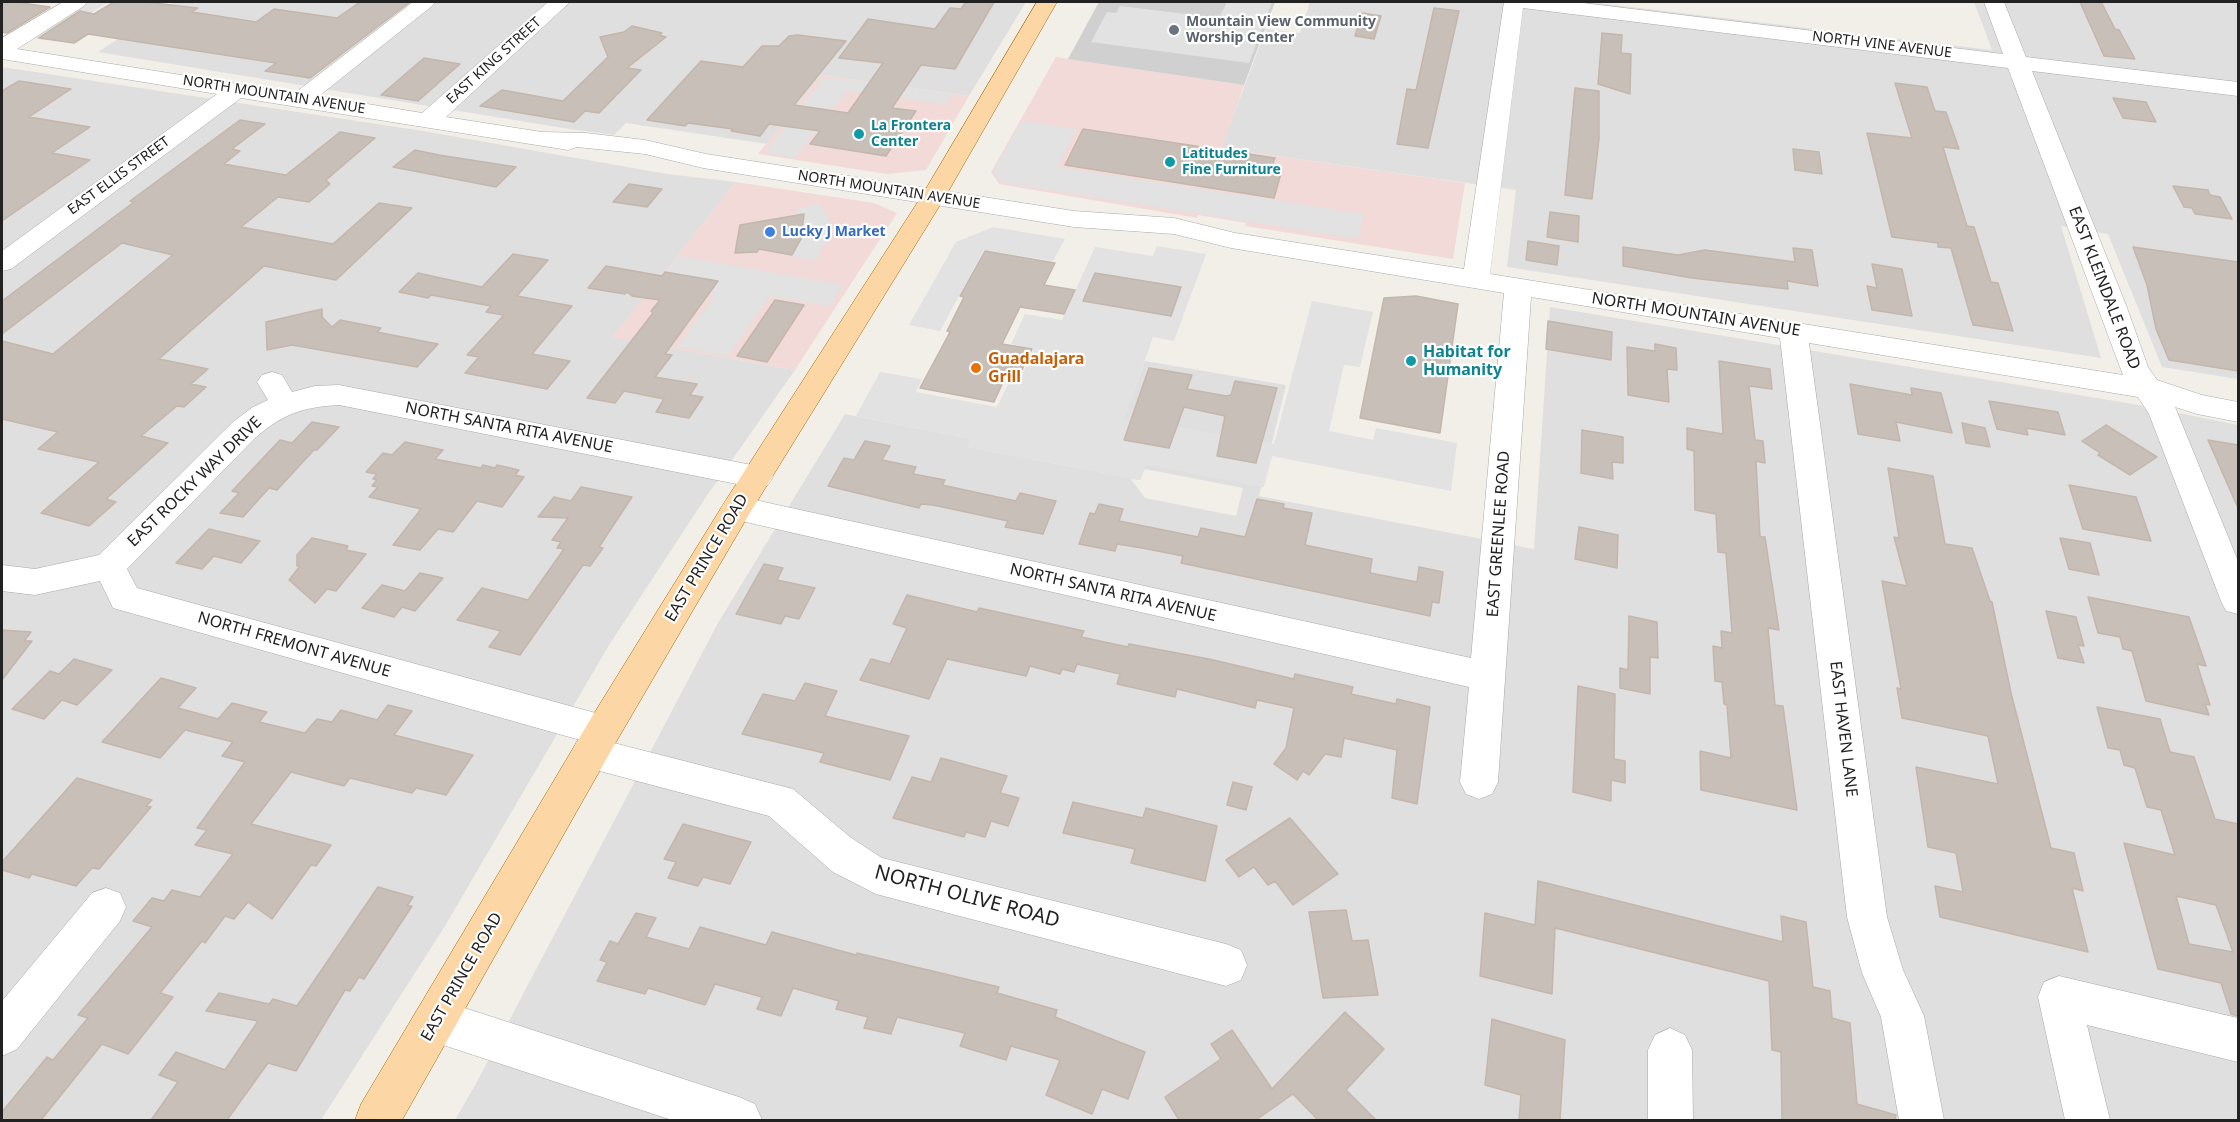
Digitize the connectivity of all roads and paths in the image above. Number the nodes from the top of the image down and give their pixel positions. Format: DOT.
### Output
graph roads {
  1 [pos="77,2"];
  2 [pos="425,2"];
  3 [pos="560,2"];
  4 [pos="1047,2"];
  5 [pos="1517,2"];
  6 [pos="1994,2"];
  7 [pos="2,53"];
  8 [pos="2017,63"];
  9 [pos="2238,89"];
  10 [pos="237,90"];
  11 [pos="300,100"];
  12 [pos="428,120"];
  13 [pos="933,197"];
  14 [pos="2,263"];
  15 [pos="1476,279"];
  16 [pos="1518,286"];
  17 [pos="1793,331"];
  18 [pos="2154,390"];
  19 [pos="278,393"];
  20 [pos="2238,395"];
  21 [pos="2238,412"];
  22 [pos="757,477"];
  23 [pos="737,508"];
  24 [pos="109,566"];
  25 [pos="2,578"];
  26 [pos="2238,601"];
  27 [pos="1489,677"];
  28 [pos="596,742"];
  29 [pos="1479,782"];
  30 [pos="106,908"];
  31 [pos="1226,965"];
  32 [pos="437,1021"];
  33 [pos="2,1034"];
  34 [pos="2238,1040"];
  35 [pos="1670,1050"];
  36 [pos="377,1120"];
  37 [pos="739,1120"];
  38 [pos="1671,1120"];
  39 [pos="1921,1120"];
  40 [pos="2087,1120"];
  1 -- 7 [label="street"];
  2 -- 11 [label="street"];
  3 -- 12 [label="street, EAST KING STREET"];
  4 -- 13 [label="main road, EAST PRINCE ROAD"];
  5 -- 8 [label="street, NORTH VINE AVENUE"];
  5 -- 15 [label="street"];
  6 -- 8 [label="street, EAST KLEINDALE ROAD"];
  7 -- 10 [label="street, NORTH MOUNTAIN AVENUE"];
  8 -- 9 [label="street, NORTH VINE AVENUE"];
  8 -- 18 [label="street, EAST KLEINDALE ROAD"];
  10 -- 11 [label="street, NORTH MOUNTAIN AVENUE"];
  10 -- 14 [label="street, EAST ELLIS STREET"];
  11 -- 12 [label="street, NORTH MOUNTAIN AVENUE"];
  12 -- 13 [label="street, NORTH MOUNTAIN AVENUE"];
  13 -- 15 [label="street, NORTH MOUNTAIN AVENUE"];
  13 -- 22 [label="main road, EAST PRINCE ROAD"];
  15 -- 16 [label="street, NORTH MOUNTAIN AVENUE"];
  16 -- 17 [label="street, NORTH MOUNTAIN AVENUE"];
  16 -- 27 [label="street, EAST GREENLEE ROAD"];
  17 -- 18 [label="street, NORTH MOUNTAIN AVENUE"];
  17 -- 39 [label="street, EAST HAVEN LANE"];
  18 -- 20 [label="street, NORTH MOUNTAIN AVENUE"];
  18 -- 21 [label="street, NORTH MOUNTAIN AVENUE"];
  18 -- 26 [label="street, EAST KLEINDALE ROAD"];
  19 -- 22 [label="street, NORTH SANTA RITA AVENUE"];
  19 -- 24 [label="street, EAST ROCKY WAY DRIVE"];
  22 -- 23 [label="main road, EAST PRINCE ROAD"];
  23 -- 27 [label="street, NORTH SANTA RITA AVENUE"];
  23 -- 28 [label="main road, EAST PRINCE ROAD"];
  24 -- 25 [label="street"];
  24 -- 28 [label="street, NORTH FREMONT AVENUE"];
  27 -- 29 [label="street, EAST GREENLEE ROAD"];
  28 -- 31 [label="street, NORTH OLIVE ROAD"];
  28 -- 32 [label="main road, EAST PRINCE ROAD"];
  30 -- 33 [label="street"];
  32 -- 36 [label="main road, EAST PRINCE ROAD"];
  32 -- 37 [label="street"];
  34 -- 40 [label="street"];
  35 -- 38 [label="street"];
}
